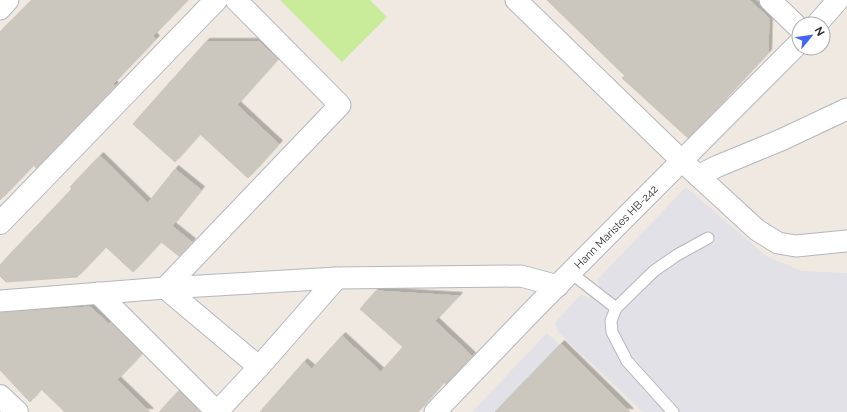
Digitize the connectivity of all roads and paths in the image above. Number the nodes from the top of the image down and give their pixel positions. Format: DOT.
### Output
graph roads {
  1 [pos="8,0"];
  2 [pos="216,0"];
  3 [pos="236,0"];
  4 [pos="516,0"];
  5 [pos="770,0"];
  6 [pos="838,0"];
  7 [pos="0,9"];
  8 [pos="823,16"];
  9 [pos="791,20"];
  10 [pos="791,51"];
  11 [pos="847,110"];
  12 [pos="682,161"];
  13 [pos="698,176"];
  14 [pos="0,223"];
  15 [pos="708,238"];
  16 [pos="847,241"];
  17 [pos="337,278"];
  18 [pos="564,279"];
  19 [pos="165,288"];
  20 [pos="98,293"];
  21 [pos="0,301"];
  22 [pos="616,308"];
  23 [pos="259,367"];
  24 [pos="217,412"];
  25 [pos="435,412"];
  26 [pos="673,412"];
  1 -- 7 [label="street"];
  2 -- 14 [label="street"];
  3 -- 19 [label="street"];
  4 -- 12 [label="street"];
  5 -- 9 [label="street"];
  6 -- 8 [label="street"];
  10 -- 12 [label="street, Hann Maristes HB-242"];
  11 -- 13 [label="street"];
  12 -- 13 [label="street"];
  12 -- 18 [label="street, Hann Maristes HB-242"];
  13 -- 16 [label="street"];
  15 -- 22 [label="lane"];
  17 -- 18 [label="street"];
  17 -- 19 [label="street"];
  17 -- 23 [label="street"];
  18 -- 22 [label="lane"];
  18 -- 25 [label="street, Hann Maristes HB-242"];
  19 -- 20 [label="street"];
  19 -- 23 [label="street"];
  20 -- 21 [label="street"];
  20 -- 24 [label="street"];
  22 -- 26 [label="lane"];
  23 -- 24 [label="street"];
}
